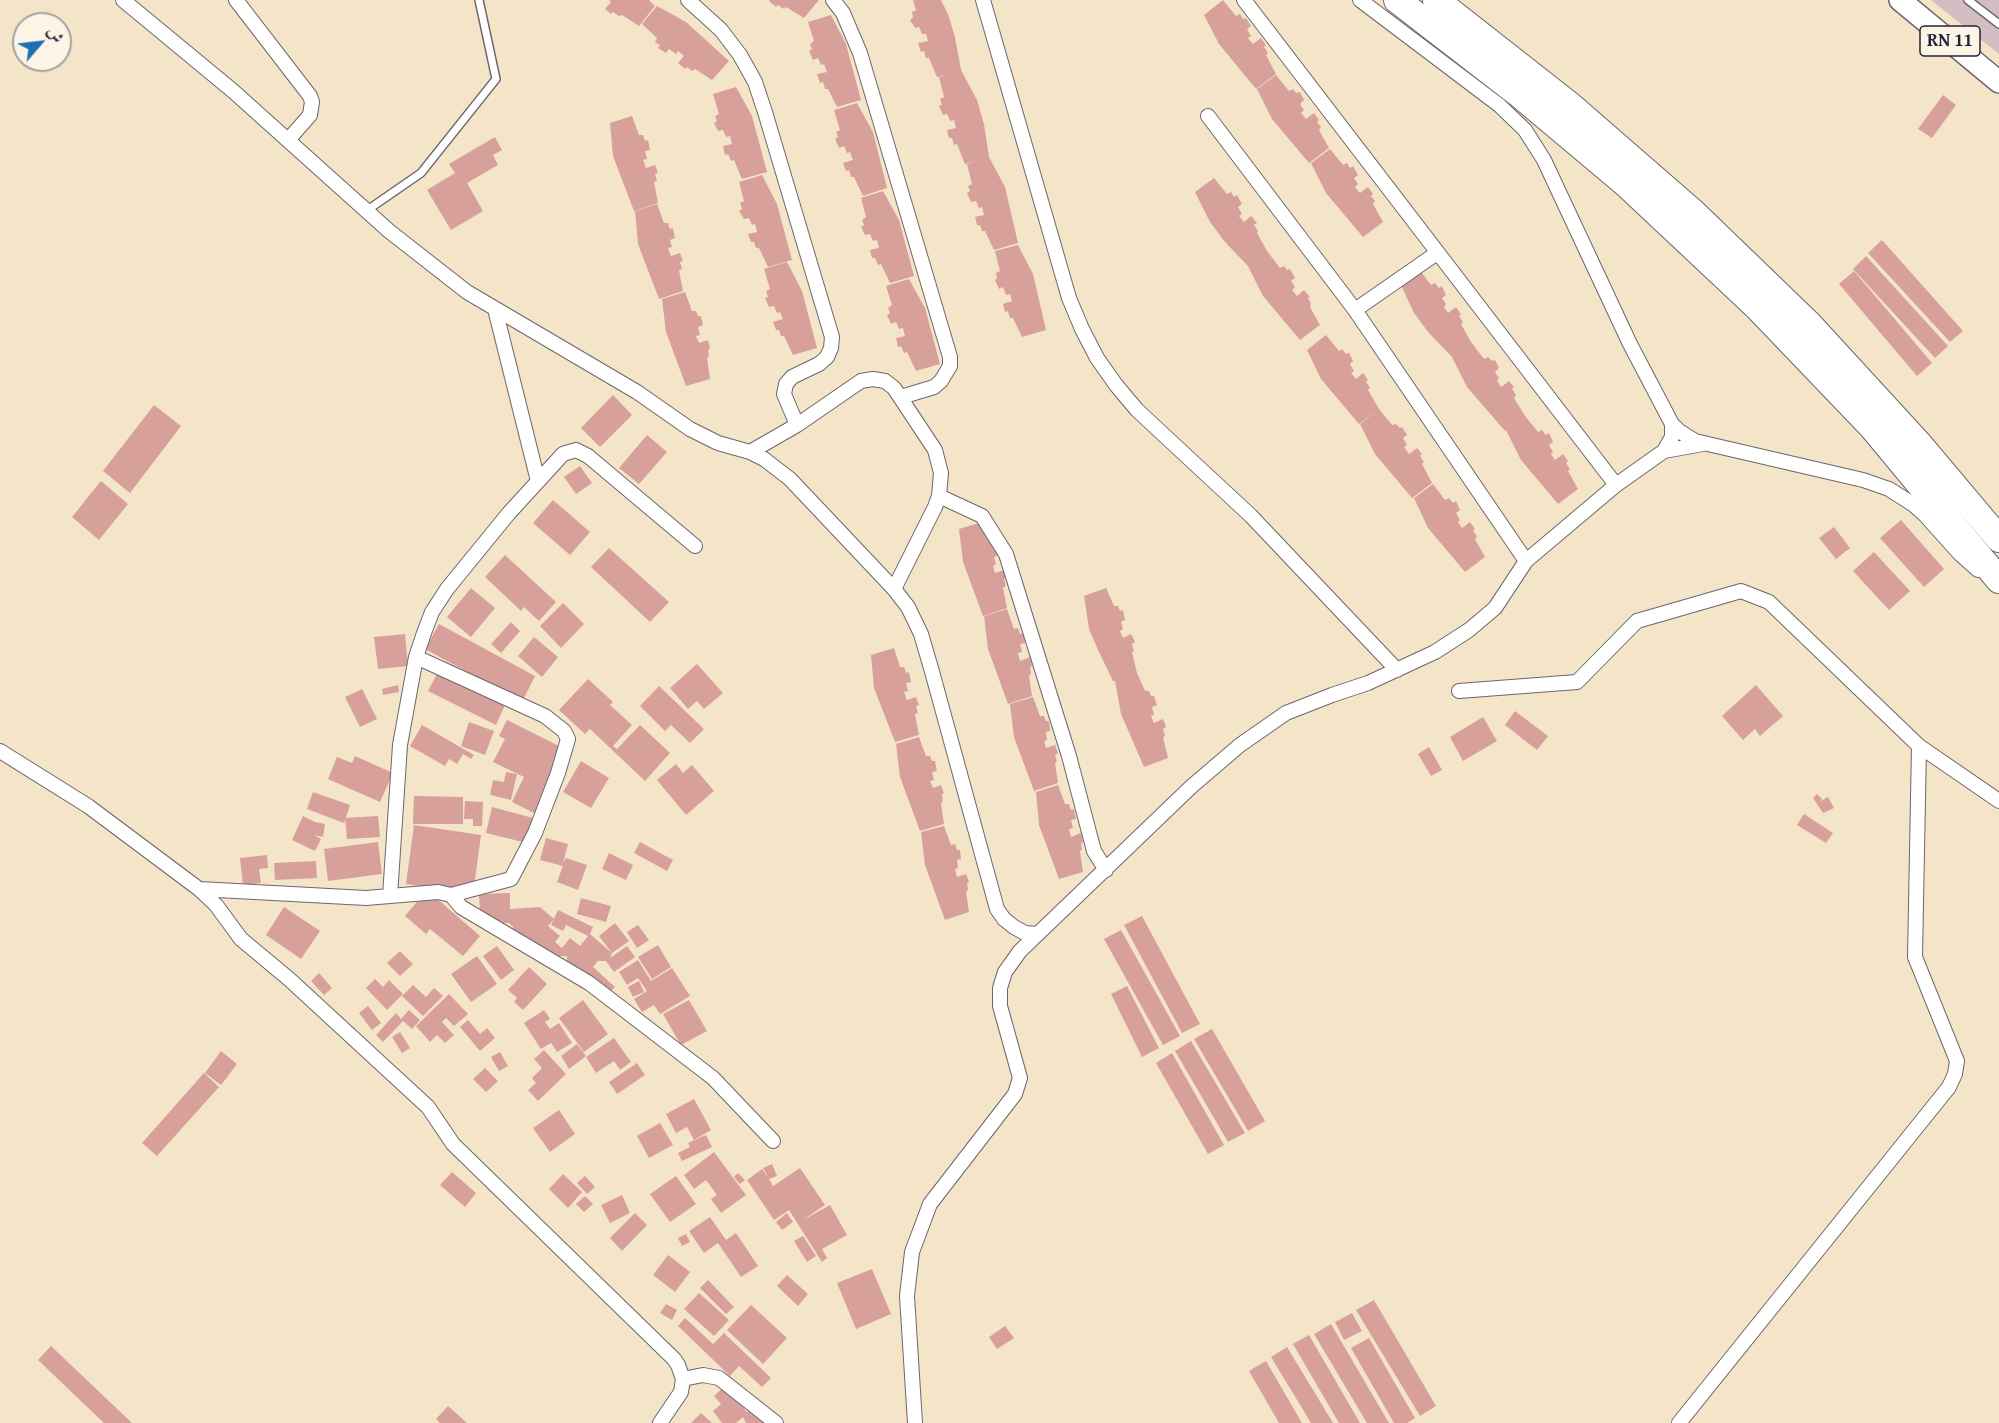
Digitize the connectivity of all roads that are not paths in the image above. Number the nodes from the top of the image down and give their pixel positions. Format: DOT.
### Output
graph roads {
  1 [pos="123,0"];
  2 [pos="236,0"];
  3 [pos="478,0"];
  4 [pos="688,0"];
  5 [pos="833,0"];
  6 [pos="982,0"];
  7 [pos="1244,0"];
  8 [pos="1360,0"];
  9 [pos="1397,0"];
  10 [pos="1436,0"];
  11 [pos="1900,0"];
  12 [pos="1968,0"];
  13 [pos="1999,24"];
  14 [pos="1999,81"];
  15 [pos="1208,116"];
  16 [pos="289,140"];
  17 [pos="366,211"];
  18 [pos="1437,253"];
  19 [pos="495,309"];
  20 [pos="1355,310"];
  21 [pos="901,397"];
  22 [pos="1672,424"];
  23 [pos="797,425"];
  24 [pos="1705,443"];
  25 [pos="1664,451"];
  26 [pos="750,452"];
  27 [pos="538,481"];
  28 [pos="1616,485"];
  29 [pos="939,496"];
  30 [pos="1999,539"];
  31 [pos="695,546"];
  32 [pos="1526,561"];
  33 [pos="1999,579"];
  34 [pos="1999,585"];
  35 [pos="894,589"];
  36 [pos="417,657"];
  37 [pos="1397,670"];
  38 [pos="1459,691"];
  39 [pos="1919,746"];
  40 [pos="0,751"];
  41 [pos="1999,801"];
  42 [pos="1106,870"];
  43 [pos="199,889"];
  44 [pos="451,895"];
  45 [pos="390,896"];
  46 [pos="1038,934"];
  47 [pos="773,1141"];
  48 [pos="682,1380"];
  49 [pos="660,1423"];
  50 [pos="776,1423"];
  51 [pos="915,1423"];
  52 [pos="1679,1423"];
  1 -- 16 [label="street"];
  2 -- 16 [label="street"];
  3 -- 17 [label="lane"];
  4 -- 23 [label="street"];
  5 -- 21 [label="street"];
  6 -- 37 [label="street"];
  7 -- 18 [label="street"];
  8 -- 22 [label="street"];
  9 -- 33 [label="highway"];
  10 -- 30 [label="highway"];
  11 -- 14 [label="main road, RN 11"];
  12 -- 13 [label="lane"];
  15 -- 20 [label="street"];
  16 -- 17 [label="street"];
  17 -- 19 [label="street"];
  18 -- 20 [label="street"];
  18 -- 28 [label="street"];
  19 -- 26 [label="street"];
  19 -- 27 [label="street"];
  20 -- 32 [label="street"];
  21 -- 23 [label="street"];
  21 -- 29 [label="street"];
  22 -- 24 [label="street"];
  22 -- 25 [label="street"];
  23 -- 26 [label="street"];
  24 -- 25 [label="street"];
  24 -- 34 [label="street"];
  25 -- 28 [label="street"];
  26 -- 35 [label="street"];
  27 -- 31 [label="street"];
  27 -- 36 [label="street"];
  28 -- 32 [label="street"];
  29 -- 35 [label="street"];
  29 -- 42 [label="street"];
  32 -- 37 [label="street"];
  35 -- 46 [label="street"];
  36 -- 44 [label="street"];
  36 -- 45 [label="street"];
  37 -- 42 [label="street"];
  38 -- 39 [label="street"];
  39 -- 41 [label="street"];
  39 -- 52 [label="street"];
  40 -- 43 [label="street"];
  42 -- 46 [label="street"];
  43 -- 45 [label="street"];
  43 -- 48 [label="street"];
  44 -- 45 [label="street"];
  44 -- 47 [label="street"];
  46 -- 51 [label="street"];
  48 -- 49 [label="street"];
  48 -- 50 [label="street"];
}
